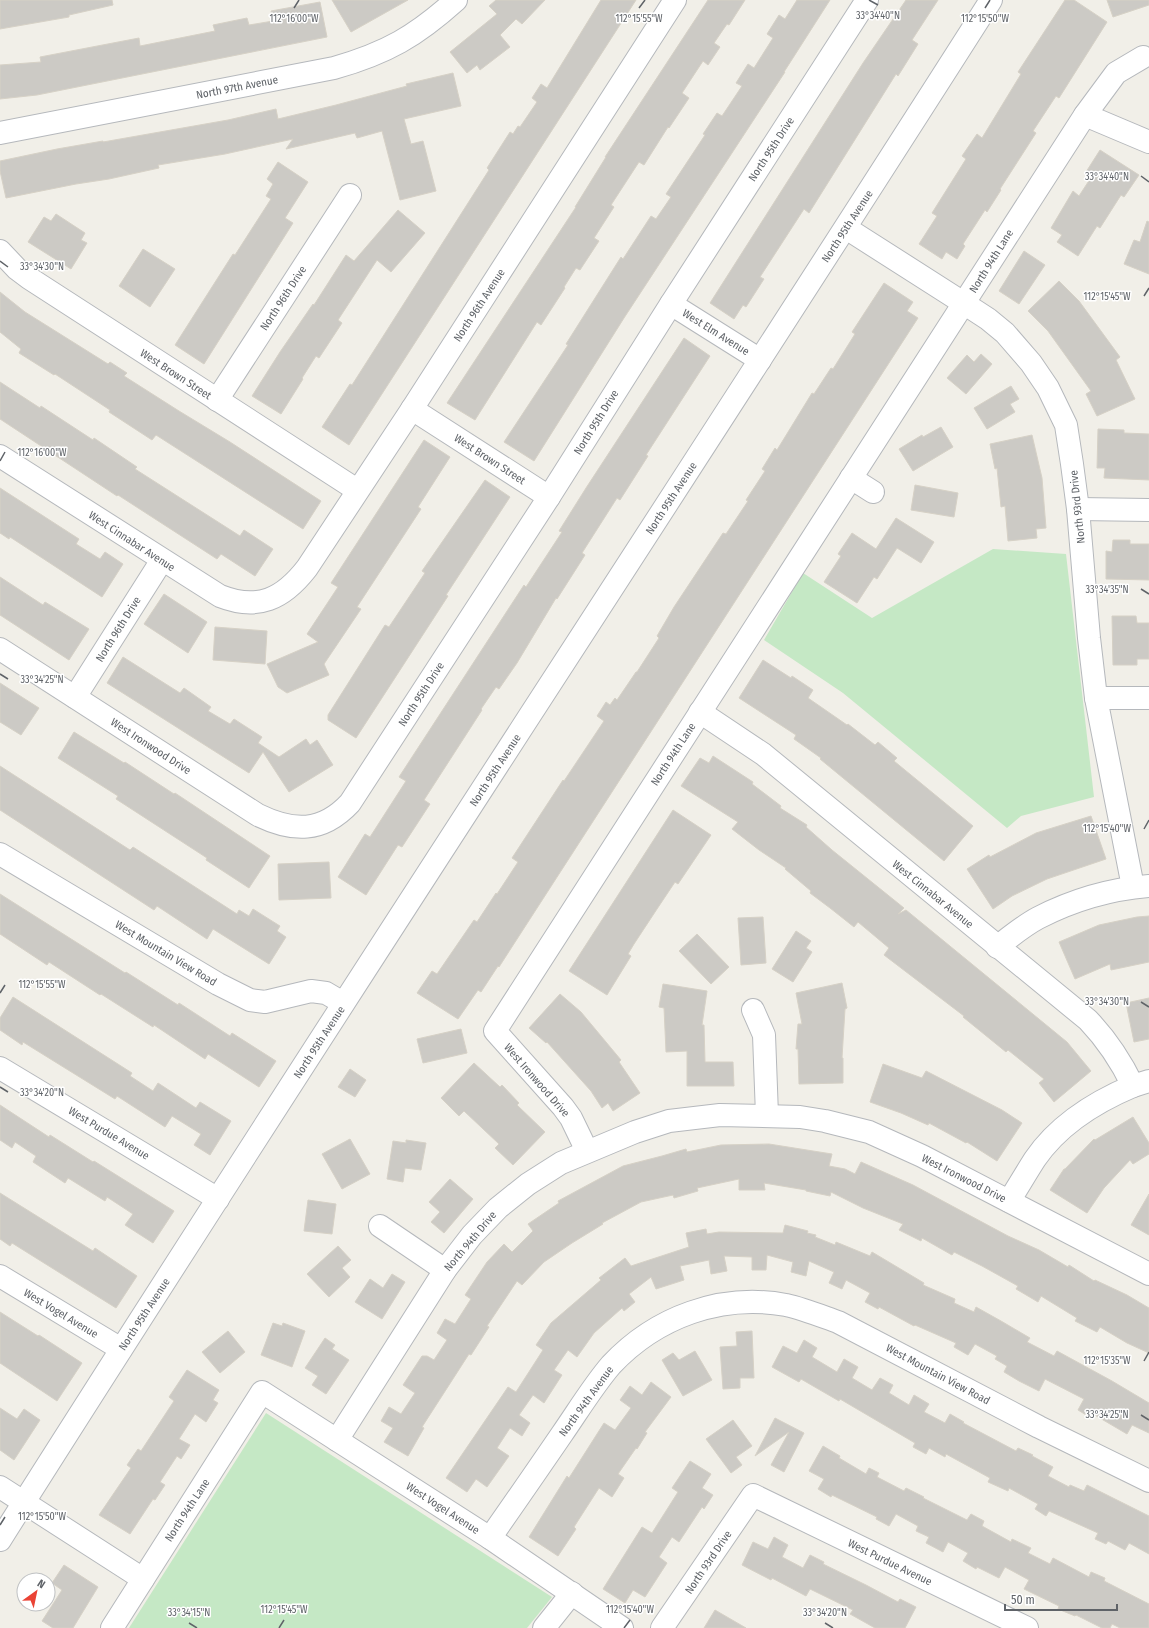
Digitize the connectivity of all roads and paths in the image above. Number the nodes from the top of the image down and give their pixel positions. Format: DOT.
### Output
graph roads {
  1 [pos="456,0"];
  2 [pos="675,0"];
  3 [pos="867,0"];
  4 [pos="991,0"];
  5 [pos="1144,57"];
  6 [pos="1085,115"];
  7 [pos="0,133"];
  8 [pos="1149,142"];
  9 [pos="350,195"];
  10 [pos="846,228"];
  11 [pos="0,251"];
  12 [pos="671,304"];
  13 [pos="965,304"];
  14 [pos="760,360"];
  15 [pos="217,400"];
  16 [pos="412,409"];
  17 [pos="0,456"];
  18 [pos="851,478"];
  19 [pos="358,490"];
  20 [pos="873,492"];
  21 [pos="549,497"];
  22 [pos="1078,509"];
  23 [pos="1149,510"];
  24 [pos="162,560"];
  25 [pos="271,599"];
  26 [pos="0,649"];
  27 [pos="75,697"];
  28 [pos="1096,698"];
  29 [pos="1149,698"];
  30 [pos="700,712"];
  31 [pos="309,826"];
  32 [pos="0,854"];
  33 [pos="1141,887"];
  34 [pos="997,946"];
  35 [pos="343,1003"];
  36 [pos="753,1010"];
  37 [pos="495,1031"];
  38 [pos="0,1068"];
  39 [pos="1141,1083"];
  40 [pos="767,1115"];
  41 [pos="587,1151"];
  42 [pos="218,1199"];
  43 [pos="1009,1201"];
  44 [pos="380,1226"];
  45 [pos="446,1270"];
  46 [pos="1149,1274"];
  47 [pos="0,1276"];
  48 [pos="717,1304"];
  49 [pos="121,1349"];
  50 [pos="262,1392"];
  51 [pos="336,1440"];
  52 [pos="1149,1481"];
  53 [pos="0,1487"];
  54 [pos="753,1495"];
  55 [pos="24,1502"];
  56 [pos="490,1538"];
  57 [pos="0,1540"];
  58 [pos="143,1579"];
  59 [pos="572,1593"];
  60 [pos="112,1628"];
  61 [pos="544,1628"];
  62 [pos="622,1628"];
  63 [pos="662,1628"];
  64 [pos="1028,1628"];
  1 -- 7 [label="street, North 97th Avenue"];
  2 -- 16 [label="street, North 96th Avenue"];
  3 -- 12 [label="street, North 95th Drive"];
  4 -- 10 [label="street, North 95th Avenue"];
  5 -- 6 [label="street, North 94th Lane"];
  6 -- 8 [label="street"];
  6 -- 13 [label="street, North 94th Lane"];
  9 -- 15 [label="street, North 96th Drive"];
  10 -- 13 [label="street, North 93rd Drive"];
  10 -- 14 [label="street, North 95th Avenue"];
  11 -- 15 [label="street, West Brown Street"];
  12 -- 14 [label="street, West Elm Avenue"];
  12 -- 21 [label="street, North 95th Drive"];
  13 -- 18 [label="street, North 94th Lane"];
  13 -- 22 [label="street, North 93rd Drive"];
  14 -- 35 [label="street, North 95th Avenue"];
  15 -- 19 [label="street, West Brown Street"];
  16 -- 19 [label="street, North 96th Avenue"];
  16 -- 21 [label="street, West Brown Street"];
  17 -- 24 [label="street, West Cinnabar Avenue"];
  18 -- 20 [label="street"];
  18 -- 30 [label="street, North 94th Lane"];
  19 -- 25 [label="street, North 96th Avenue"];
  21 -- 31 [label="street, North 95th Drive"];
  22 -- 23 [label="street"];
  22 -- 28 [label="street, North 93rd Drive"];
  24 -- 25 [label="street, West Cinnabar Avenue"];
  24 -- 27 [label="street, North 96th Drive"];
  26 -- 27 [label="street, West Ironwood Drive"];
  27 -- 31 [label="street, West Ironwood Drive"];
  28 -- 29 [label="street"];
  28 -- 33 [label="street, North 93rd Drive"];
  30 -- 34 [label="street, West Cinnabar Avenue"];
  30 -- 37 [label="street, North 94th Lane"];
  32 -- 35 [label="street, West Mountain View Road"];
  33 -- 34 [label="street"];
  34 -- 39 [label="street, West Cinnabar Avenue"];
  35 -- 42 [label="street, North 95th Avenue"];
  36 -- 40 [label="street"];
  37 -- 41 [label="street, West Ironwood Drive"];
  38 -- 42 [label="street, West Purdue Avenue"];
  39 -- 43 [label="street"];
  40 -- 41 [label="street, North 94th Drive"];
  40 -- 43 [label="street, West Ironwood Drive"];
  41 -- 45 [label="street, North 94th Drive"];
  42 -- 49 [label="street, North 95th Avenue"];
  43 -- 46 [label="street, West Ironwood Drive"];
  44 -- 45 [label="street"];
  45 -- 51 [label="street, North 94th Drive"];
  47 -- 49 [label="street, West Vogel Avenue"];
  48 -- 52 [label="street, West Mountain View Road"];
  48 -- 56 [label="street, North 94th Avenue"];
  49 -- 55 [label="street, North 95th Avenue"];
  50 -- 51 [label="street, West Vogel Avenue"];
  50 -- 58 [label="street, North 94th Lane"];
  51 -- 56 [label="street, West Vogel Avenue"];
  53 -- 55 [label="street"];
  54 -- 63 [label="street, North 93rd Drive"];
  54 -- 64 [label="street, West Purdue Avenue"];
  55 -- 57 [label="street, North 95th Avenue"];
  55 -- 58 [label="street"];
  56 -- 59 [label="street, West Vogel Avenue"];
  58 -- 60 [label="street, North 94th Lane"];
  59 -- 61 [label="street"];
  59 -- 62 [label="street, West Vogel Avenue"];
}
